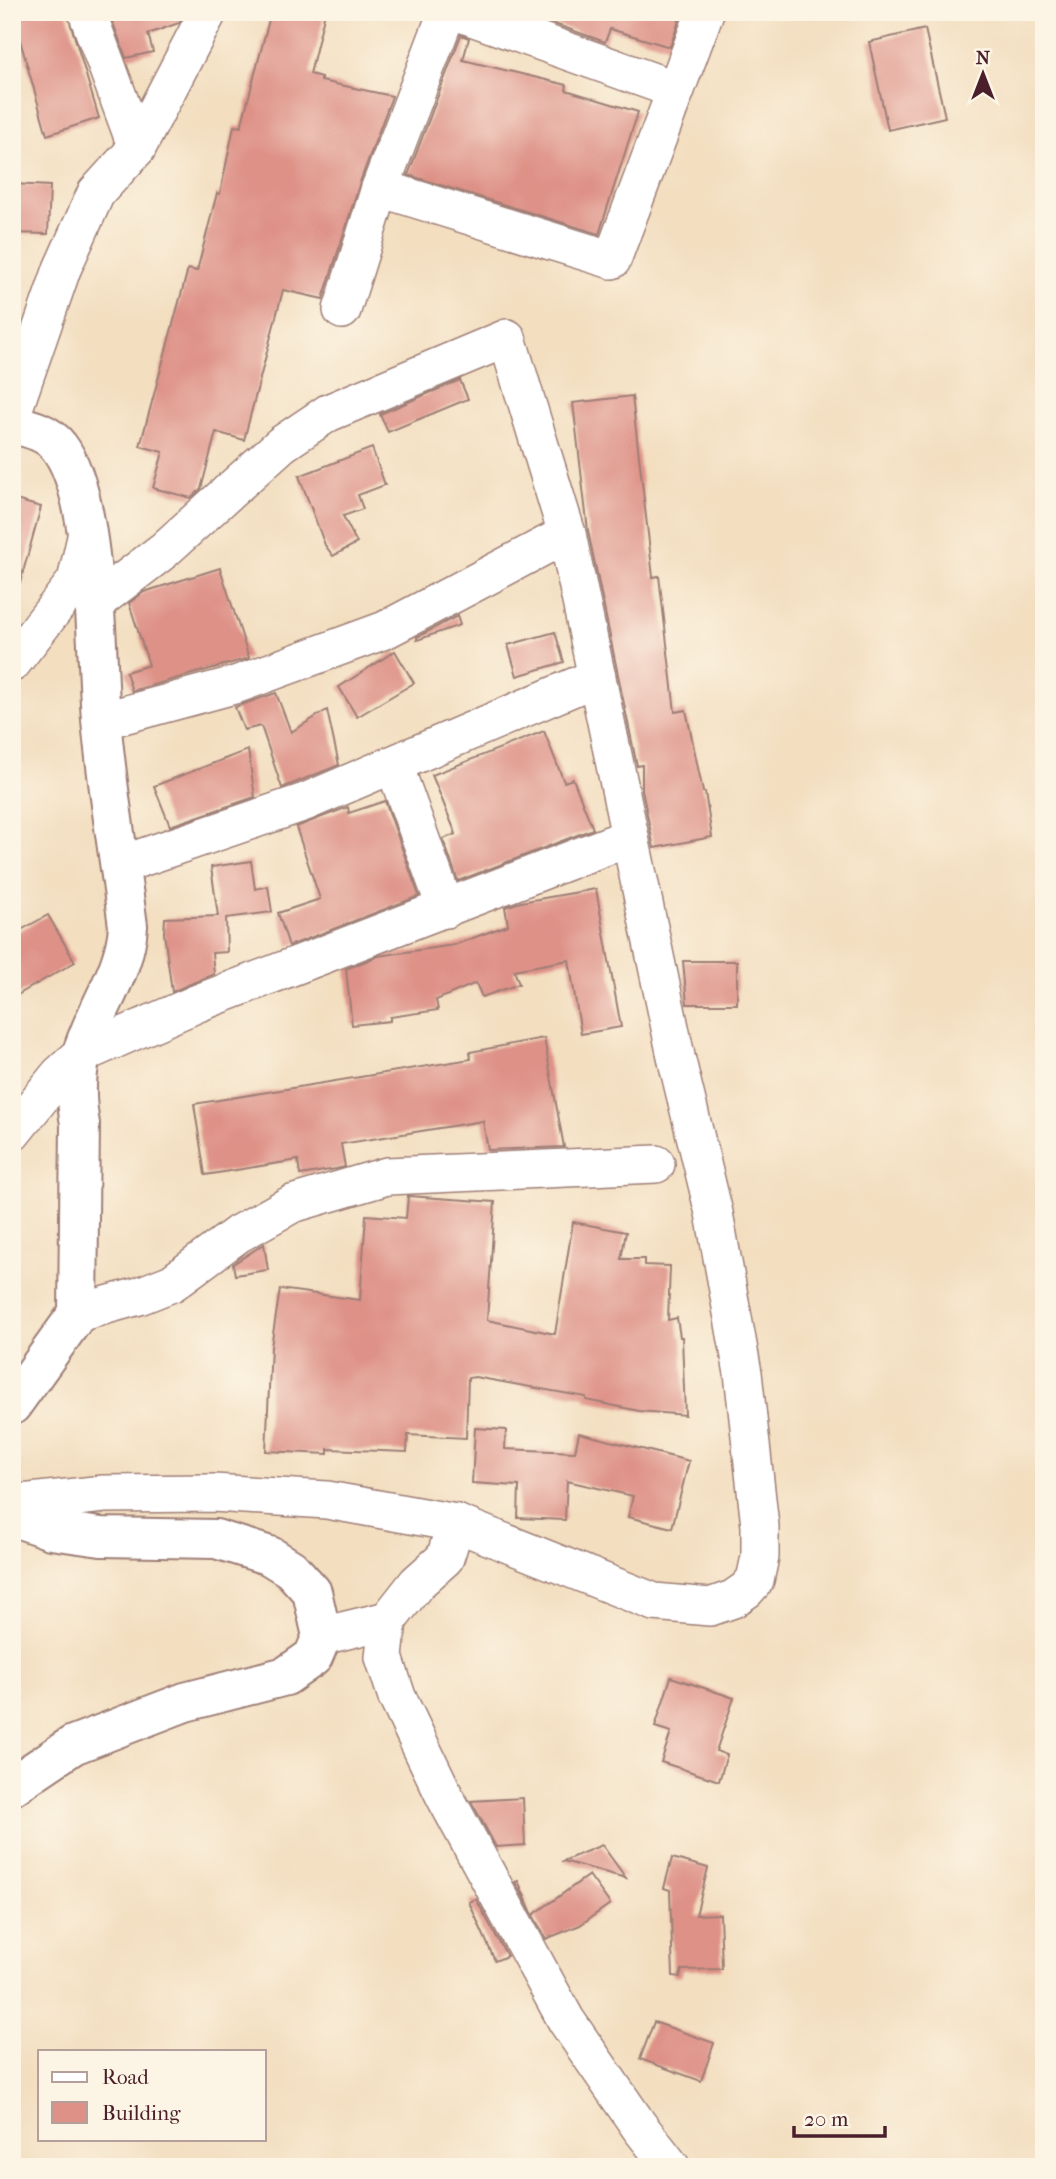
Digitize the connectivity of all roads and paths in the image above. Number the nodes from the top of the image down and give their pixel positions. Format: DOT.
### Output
graph roads {
  1 [pos="87,12"];
  2 [pos="208,12"];
  3 [pos="447,12"];
  4 [pos="458,12"];
  5 [pos="705,12"];
  6 [pos="676,90"];
  7 [pos="137,148"];
  8 [pos="380,188"];
  9 [pos="342,310"];
  10 [pos="12,414"];
  11 [pos="12,424"];
  12 [pos="567,534"];
  13 [pos="87,536"];
  14 [pos="95,603"];
  15 [pos="12,663"];
  16 [pos="597,677"];
  17 [pos="101,721"];
  18 [pos="394,765"];
  19 [pos="630,837"];
  20 [pos="120,865"];
  21 [pos="446,909"];
  22 [pos="82,1054"];
  23 [pos="12,1133"];
  24 [pos="656,1164"];
  25 [pos="78,1313"];
  26 [pos="12,1405"];
  27 [pos="12,1504"];
  28 [pos="12,1516"];
  29 [pos="456,1523"];
  30 [pos="388,1620"];
  31 [pos="322,1636"];
  32 [pos="12,1786"];
  33 [pos="671,2167"];
  1 -- 7 [label="street"];
  2 -- 7 [label="street"];
  3 -- 8 [label="street"];
  4 -- 6 [label="street"];
  5 -- 6 [label="street"];
  6 -- 8 [label="street"];
  7 -- 10 [label="street"];
  8 -- 9 [label="street"];
  11 -- 13 [label="main road"];
  12 -- 14 [label="street"];
  12 -- 16 [label="street"];
  12 -- 17 [label="street"];
  13 -- 14 [label="main road"];
  13 -- 15 [label="street"];
  14 -- 17 [label="main road"];
  16 -- 18 [label="street"];
  16 -- 19 [label="street"];
  17 -- 20 [label="main road"];
  18 -- 20 [label="street"];
  18 -- 21 [label="street"];
  19 -- 21 [label="street"];
  19 -- 29 [label="street"];
  20 -- 22 [label="main road"];
  21 -- 22 [label="street"];
  22 -- 23 [label="street"];
  22 -- 25 [label="main road"];
  24 -- 25 [label="street"];
  25 -- 26 [label="main road"];
  27 -- 29 [label="street"];
  28 -- 31 [label="main road"];
  29 -- 30 [label="street"];
  30 -- 31 [label="street"];
  30 -- 33 [label="street"];
  31 -- 32 [label="main road"];
}
